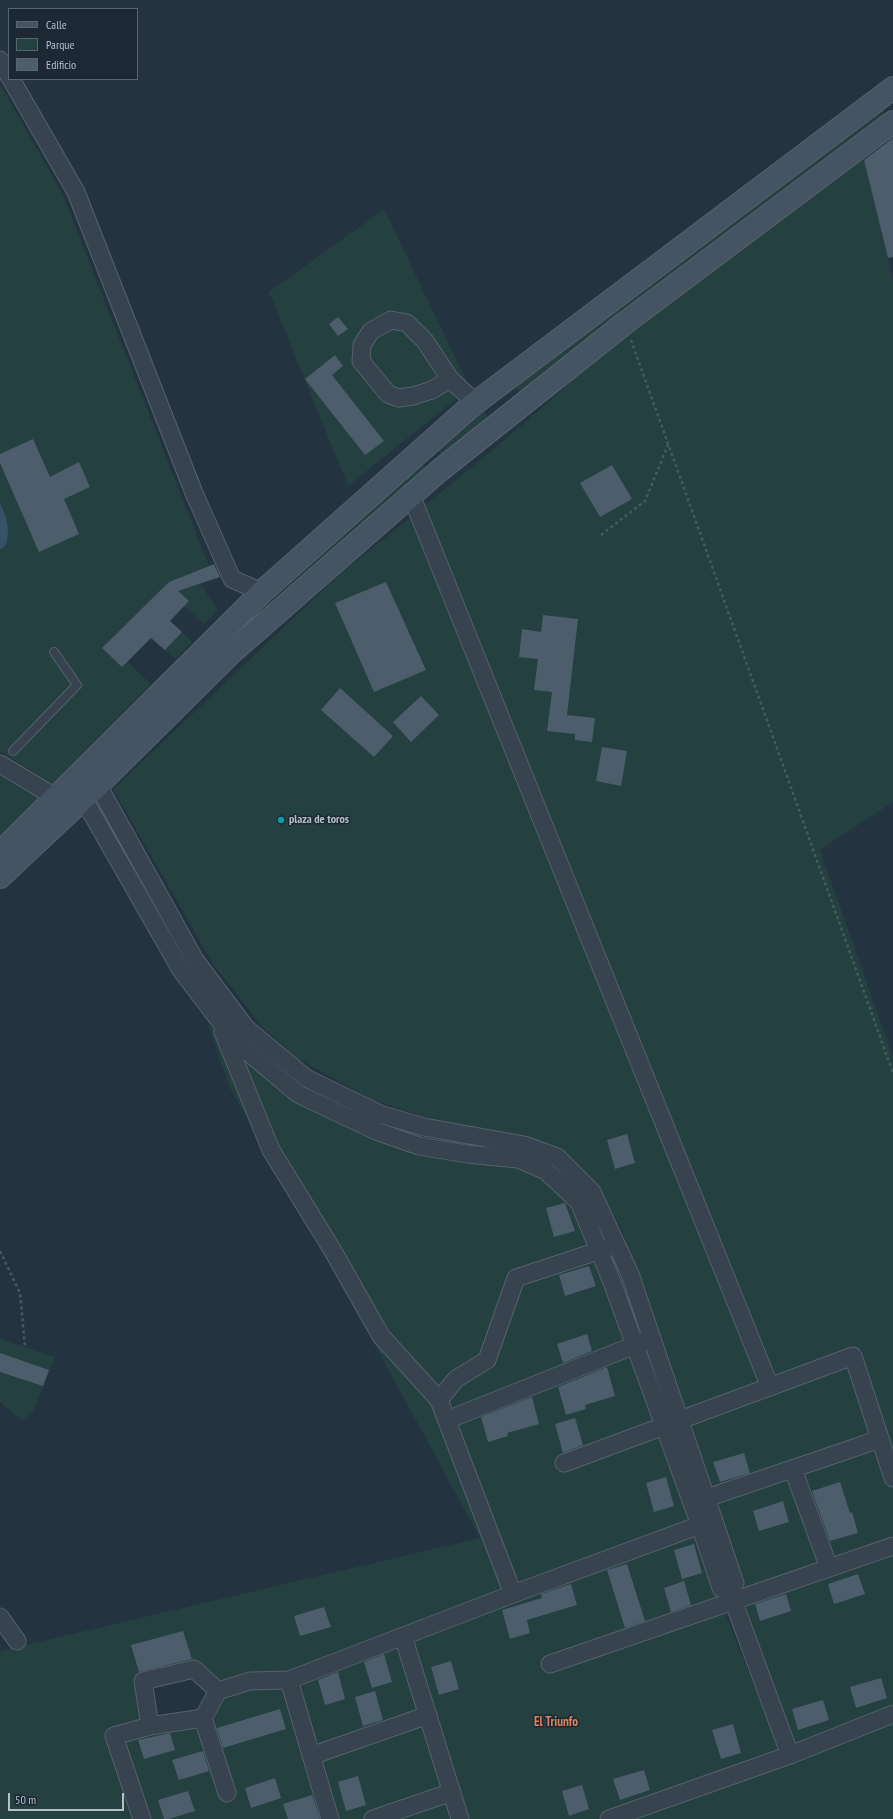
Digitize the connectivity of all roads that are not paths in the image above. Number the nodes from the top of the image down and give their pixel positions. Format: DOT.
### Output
graph roads {
  1 [pos="0,60"];
  2 [pos="8,74"];
  3 [pos="12,80"];
  4 [pos="893,88"];
  5 [pos="893,122"];
  6 [pos="450,379"];
  7 [pos="476,403"];
  8 [pos="411,495"];
  9 [pos="262,592"];
  10 [pos="54,652"];
  11 [pos="12,751"];
  12 [pos="0,764"];
  13 [pos="91,791"];
  14 [pos="55,797"];
  15 [pos="0,853"];
  16 [pos="0,877"];
  17 [pos="218,1019"];
  18 [pos="616,1245"];
  19 [pos="600,1251"];
  20 [pos="652,1338"];
  21 [pos="635,1345"];
  22 [pos="770,1387"];
  23 [pos="439,1400"];
  24 [pos="447,1420"];
  25 [pos="672,1423"];
  26 [pos="880,1439"];
  27 [pos="564,1463"];
  28 [pos="793,1469"];
  29 [pos="893,1478"];
  30 [pos="699,1501"];
  31 [pos="700,1526"];
  32 [pos="893,1546"];
  33 [pos="829,1568"];
  34 [pos="513,1594"];
  35 [pos="732,1595"];
  36 [pos="0,1617"];
  37 [pos="403,1636"];
  38 [pos="17,1641"];
  39 [pos="550,1664"];
  40 [pos="289,1680"];
  41 [pos="218,1691"];
  42 [pos="893,1714"];
  43 [pos="428,1715"];
  44 [pos="203,1718"];
  45 [pos="150,1726"];
  46 [pos="790,1755"];
  47 [pos="311,1756"];
  48 [pos="452,1792"];
  49 [pos="227,1793"];
  50 [pos="142,1819"];
  51 [pos="330,1819"];
  52 [pos="373,1819"];
  53 [pos="460,1819"];
  54 [pos="609,1819"];
  1 -- 2 [label="street"];
  3 -- 9 [label="street"];
  4 -- 7 [label="main road"];
  5 -- 8 [label="main road"];
  6 -- 6 [label="street"];
  6 -- 7 [label="street"];
  7 -- 9 [label="main road"];
  8 -- 13 [label="main road"];
  8 -- 22 [label="street"];
  9 -- 14 [label="main road"];
  10 -- 11 [label="lane"];
  12 -- 14 [label="street"];
  13 -- 16 [label="main road"];
  13 -- 17 [label="street"];
  13 -- 18 [label="street"];
  14 -- 15 [label="main road"];
  17 -- 19 [label="street"];
  17 -- 23 [label="street"];
  18 -- 19 [label="street"];
  18 -- 20 [label="street"];
  19 -- 21 [label="street"];
  19 -- 23 [label="street"];
  20 -- 21 [label="street"];
  20 -- 25 [label="street"];
  21 -- 24 [label="street"];
  21 -- 25 [label="street"];
  22 -- 25 [label="street"];
  22 -- 26 [label="street"];
  23 -- 24 [label="street"];
  24 -- 34 [label="street"];
  25 -- 27 [label="street"];
  25 -- 30 [label="street"];
  26 -- 28 [label="street"];
  26 -- 29 [label="street"];
  28 -- 30 [label="street"];
  28 -- 33 [label="street"];
  30 -- 31 [label="street"];
  30 -- 35 [label="street"];
  31 -- 34 [label="street"];
  31 -- 35 [label="street"];
  32 -- 33 [label="street"];
  33 -- 35 [label="street"];
  34 -- 37 [label="street"];
  35 -- 39 [label="street"];
  35 -- 46 [label="street"];
  36 -- 38 [label="street"];
  37 -- 40 [label="street"];
  37 -- 43 [label="street"];
  40 -- 41 [label="street"];
  40 -- 47 [label="street"];
  41 -- 44 [label="street"];
  41 -- 45 [label="street"];
  42 -- 46 [label="street"];
  43 -- 47 [label="street"];
  43 -- 48 [label="street"];
  44 -- 45 [label="street"];
  44 -- 49 [label="street"];
  45 -- 50 [label="street"];
  46 -- 54 [label="street"];
  47 -- 51 [label="street"];
  48 -- 52 [label="street"];
  48 -- 53 [label="street"];
}
